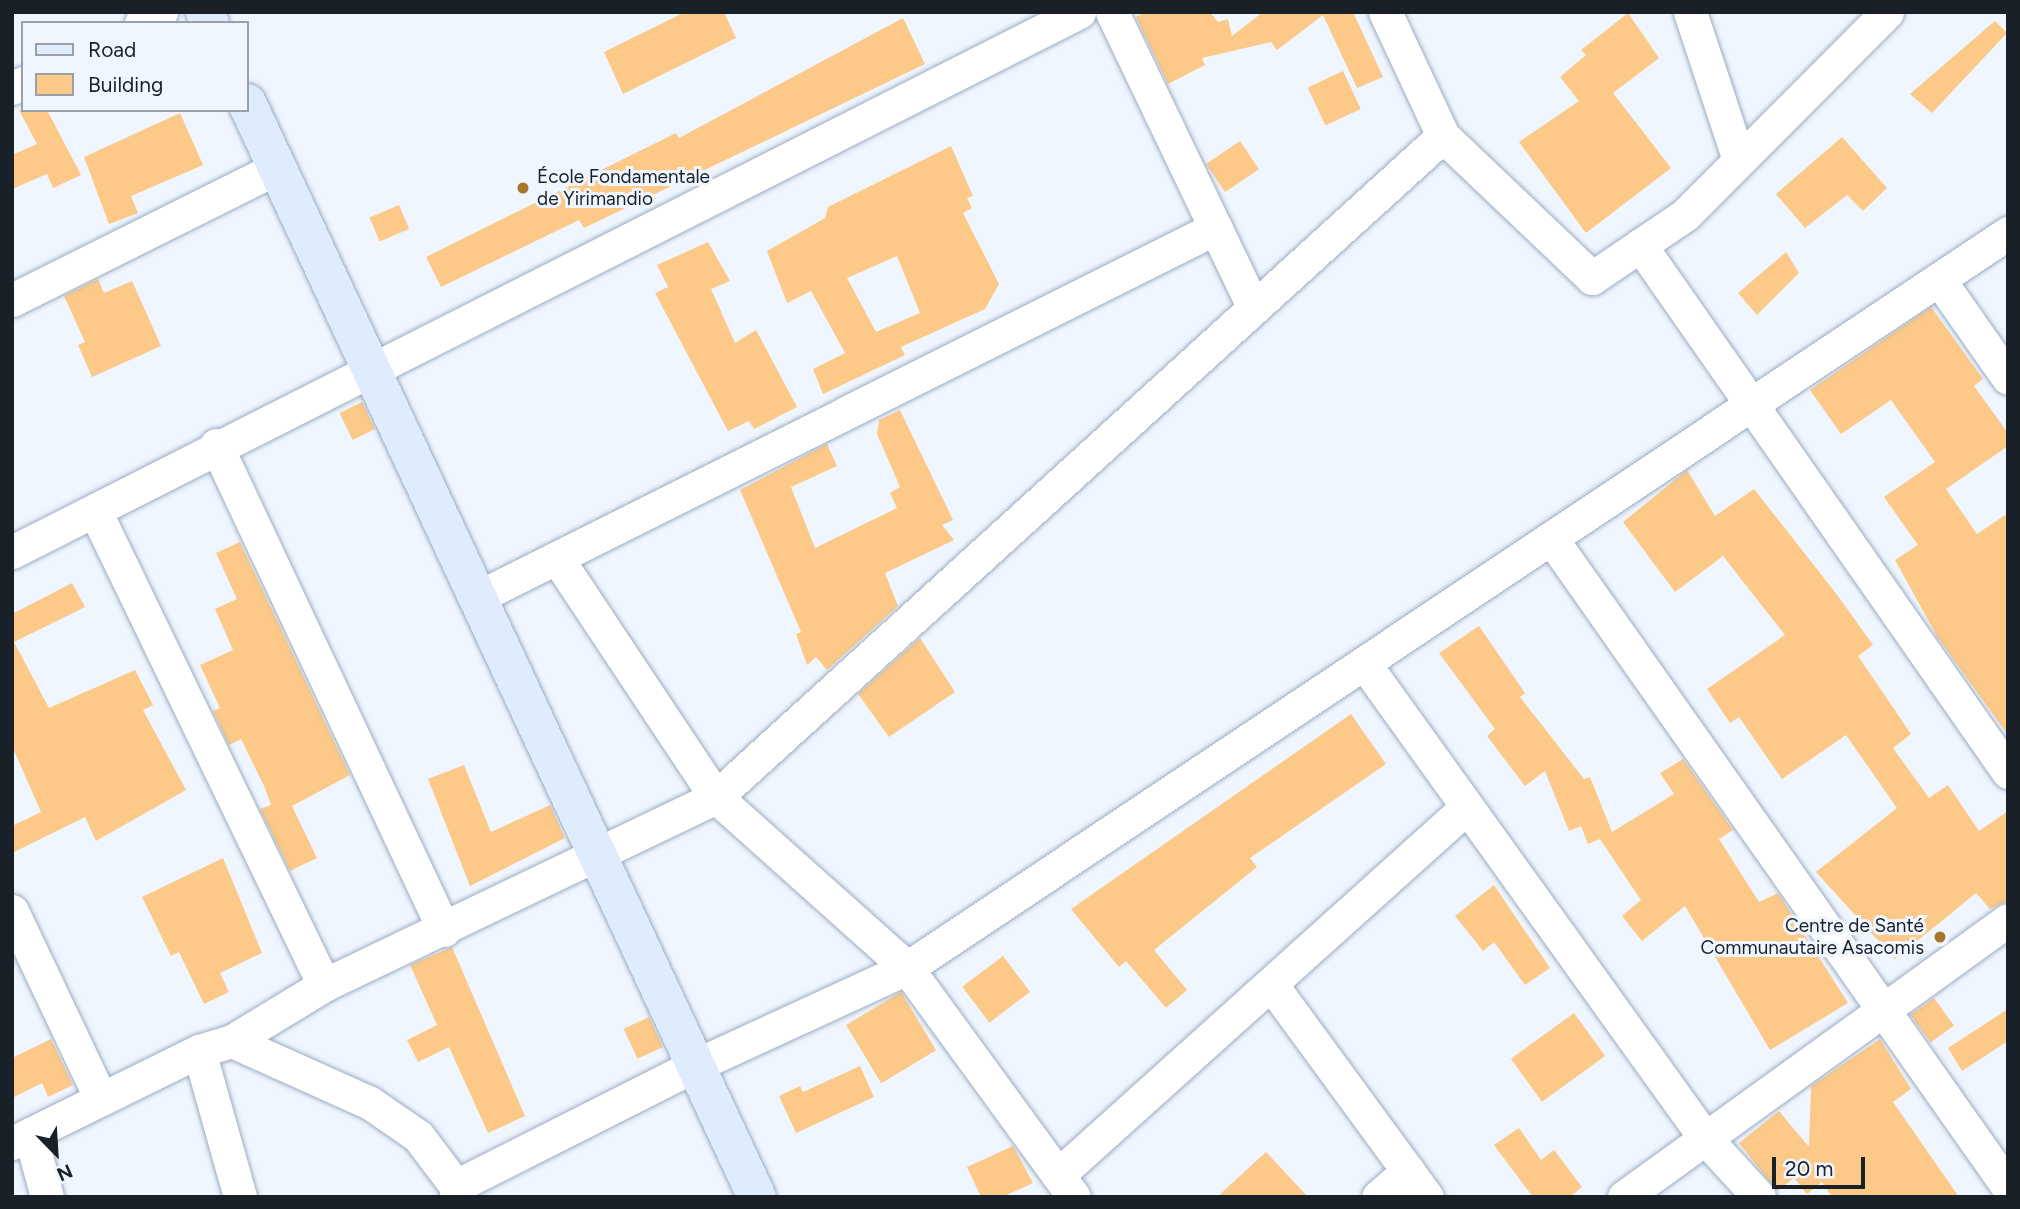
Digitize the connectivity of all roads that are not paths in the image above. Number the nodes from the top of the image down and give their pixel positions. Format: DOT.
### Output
graph roads {
  1 [pos="162,12"];
  2 [pos="1079,12"];
  3 [pos="1112,12"];
  4 [pos="1385,12"];
  5 [pos="1690,12"];
  6 [pos="1887,12"];
  7 [pos="145,21"];
  8 [pos="248,105"];
  9 [pos="1443,136"];
  10 [pos="1739,160"];
  11 [pos="277,168"];
  12 [pos="1216,228"];
  13 [pos="2008,233"];
  14 [pos="1640,245"];
  15 [pos="1940,281"];
  16 [pos="12,300"];
  17 [pos="1254,307"];
  18 [pos="370,368"];
  19 [pos="2008,378"];
  20 [pos="1752,405"];
  21 [pos="216,445"];
  22 [pos="96,513"];
  23 [pos="1551,538"];
  24 [pos="12,552"];
  25 [pos="557,558"];
  26 [pos="478,597"];
  27 [pos="1364,663"];
  28 [pos="2008,772"];
  29 [pos="716,797"];
  30 [pos="1467,807"];
  31 [pos="597,855"];
  32 [pos="12,911"];
  33 [pos="2008,920"];
  34 [pos="444,930"];
  35 [pos="906,968"];
  36 [pos="1271,984"];
  37 [pos="324,985"];
  38 [pos="1883,1010"];
  39 [pos="232,1041"];
  40 [pos="199,1051"];
  41 [pos="696,1065"];
  42 [pos="102,1099"];
  43 [pos="21,1138"];
  44 [pos="1705,1138"];
  45 [pos="1418,1184"];
  46 [pos="1066,1186"];
  47 [pos="2008,1187"];
  48 [pos="456,1192"];
  49 [pos="47,1197"];
  50 [pos="240,1197"];
  51 [pos="757,1197"];
  52 [pos="1378,1197"];
  53 [pos="1624,1197"];
  54 [pos="1759,1197"];
  1 -- 7 [label="street"];
  2 -- 18 [label="street"];
  3 -- 12 [label="street"];
  4 -- 9 [label="street"];
  5 -- 10 [label="street"];
  6 -- 10 [label="street"];
  8 -- 11 [label="street"];
  9 -- 14 [label="street"];
  9 -- 17 [label="street"];
  10 -- 14 [label="street"];
  11 -- 16 [label="street"];
  11 -- 18 [label="street"];
  12 -- 17 [label="street"];
  12 -- 25 [label="street"];
  13 -- 15 [label="street"];
  14 -- 20 [label="street"];
  15 -- 19 [label="street"];
  15 -- 20 [label="street"];
  17 -- 29 [label="street"];
  18 -- 21 [label="street"];
  18 -- 26 [label="street"];
  20 -- 23 [label="street"];
  20 -- 28 [label="street"];
  21 -- 22 [label="street"];
  21 -- 34 [label="street"];
  22 -- 24 [label="street"];
  22 -- 37 [label="street"];
  23 -- 27 [label="street"];
  23 -- 38 [label="street"];
  25 -- 26 [label="street"];
  25 -- 29 [label="street"];
  26 -- 31 [label="street"];
  27 -- 30 [label="street"];
  27 -- 35 [label="street"];
  29 -- 31 [label="street"];
  29 -- 35 [label="street"];
  30 -- 36 [label="street"];
  30 -- 44 [label="street"];
  31 -- 34 [label="street"];
  31 -- 41 [label="street"];
  32 -- 42 [label="street"];
  33 -- 38 [label="street"];
  34 -- 37 [label="street"];
  35 -- 41 [label="street"];
  35 -- 46 [label="street"];
  36 -- 45 [label="street"];
  36 -- 46 [label="street"];
  37 -- 39 [label="street"];
  38 -- 44 [label="street"];
  38 -- 47 [label="street"];
  39 -- 40 [label="street"];
  39 -- 48 [label="street"];
  40 -- 42 [label="street"];
  40 -- 50 [label="street"];
  41 -- 48 [label="street"];
  41 -- 51 [label="street"];
  42 -- 43 [label="street"];
  43 -- 49 [label="street"];
  44 -- 53 [label="street"];
  44 -- 54 [label="street"];
  45 -- 52 [label="street"];
}
